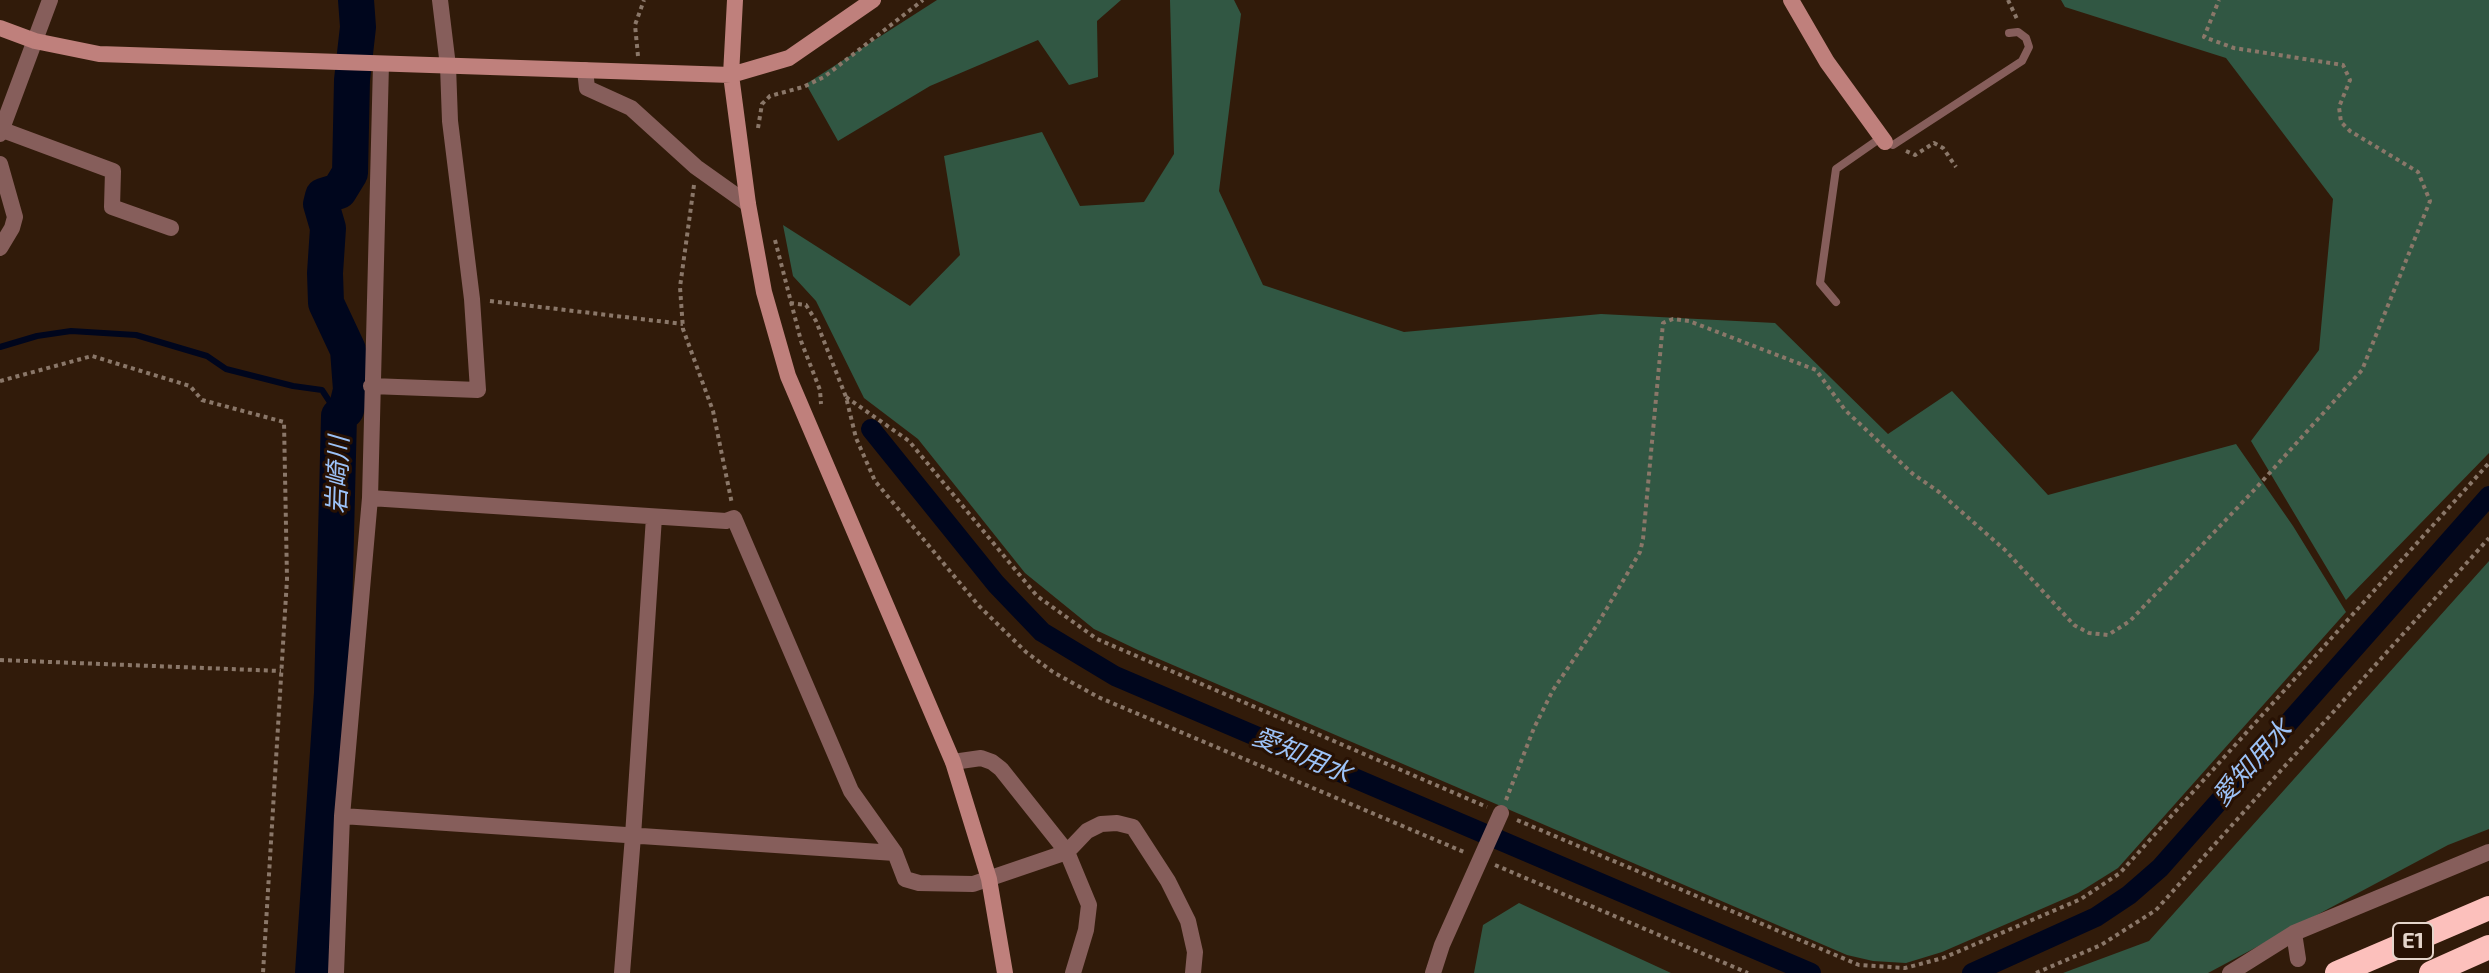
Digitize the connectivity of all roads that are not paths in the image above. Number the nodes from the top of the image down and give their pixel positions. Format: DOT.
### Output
graph roads {
  1 [pos="50,0"];
  2 [pos="440,0"];
  3 [pos="735,0"];
  4 [pos="873,0"];
  5 [pos="1791,0"];
  6 [pos="0,28"];
  7 [pos="2009,33"];
  8 [pos="35,41"];
  9 [pos="379,64"];
  10 [pos="448,66"];
  11 [pos="585,70"];
  12 [pos="731,75"];
  13 [pos="0,131"];
  14 [pos="1887,141"];
  15 [pos="0,164"];
  16 [pos="748,204"];
  17 [pos="171,228"];
  18 [pos="0,248"];
  19 [pos="1836,302"];
  20 [pos="371,386"];
  21 [pos="370,498"];
  22 [pos="654,517"];
  23 [pos="953,762"];
  24 [pos="1501,813"];
  25 [pos="342,816"];
  26 [pos="633,836"];
  27 [pos="1067,852"];
  28 [pos="2489,852"];
  29 [pos="895,853"];
  30 [pos="989,879"];
  31 [pos="2489,908"];
  32 [pos="2294,933"];
  33 [pos="2489,947"];
  34 [pos="2298,959"];
  35 [pos="336,973"];
  36 [pos="622,973"];
  37 [pos="1005,973"];
  38 [pos="1073,973"];
  39 [pos="1193,973"];
  40 [pos="1433,973"];
  41 [pos="2230,973"];
  42 [pos="2337,973"];
  43 [pos="2431,973"];
  1 -- 8 [label="street"];
  2 -- 10 [label="street"];
  3 -- 12 [label="street"];
  4 -- 12 [label="street"];
  5 -- 14 [label="street"];
  6 -- 8 [label="street"];
  7 -- 14 [label="lane"];
  8 -- 9 [label="street"];
  8 -- 13 [label="street"];
  9 -- 10 [label="street"];
  9 -- 20 [label="street"];
  10 -- 11 [label="street"];
  10 -- 20 [label="street"];
  11 -- 12 [label="street"];
  11 -- 16 [label="street"];
  12 -- 16 [label="street"];
  13 -- 17 [label="street"];
  14 -- 19 [label="lane"];
  15 -- 18 [label="street"];
  16 -- 23 [label="street"];
  20 -- 21 [label="street"];
  21 -- 22 [label="street"];
  21 -- 25 [label="street"];
  22 -- 26 [label="street"];
  22 -- 29 [label="street"];
  23 -- 27 [label="street"];
  23 -- 30 [label="street"];
  24 -- 40 [label="street"];
  25 -- 26 [label="street"];
  25 -- 35 [label="street"];
  26 -- 29 [label="street"];
  26 -- 36 [label="street"];
  27 -- 30 [label="street"];
  27 -- 38 [label="street"];
  27 -- 39 [label="street"];
  28 -- 32 [label="street"];
  29 -- 30 [label="street"];
  30 -- 37 [label="street"];
  31 -- 42 [label="highway, E1"];
  32 -- 34 [label="street"];
  32 -- 41 [label="street"];
  33 -- 43 [label="highway, E1"];
}
